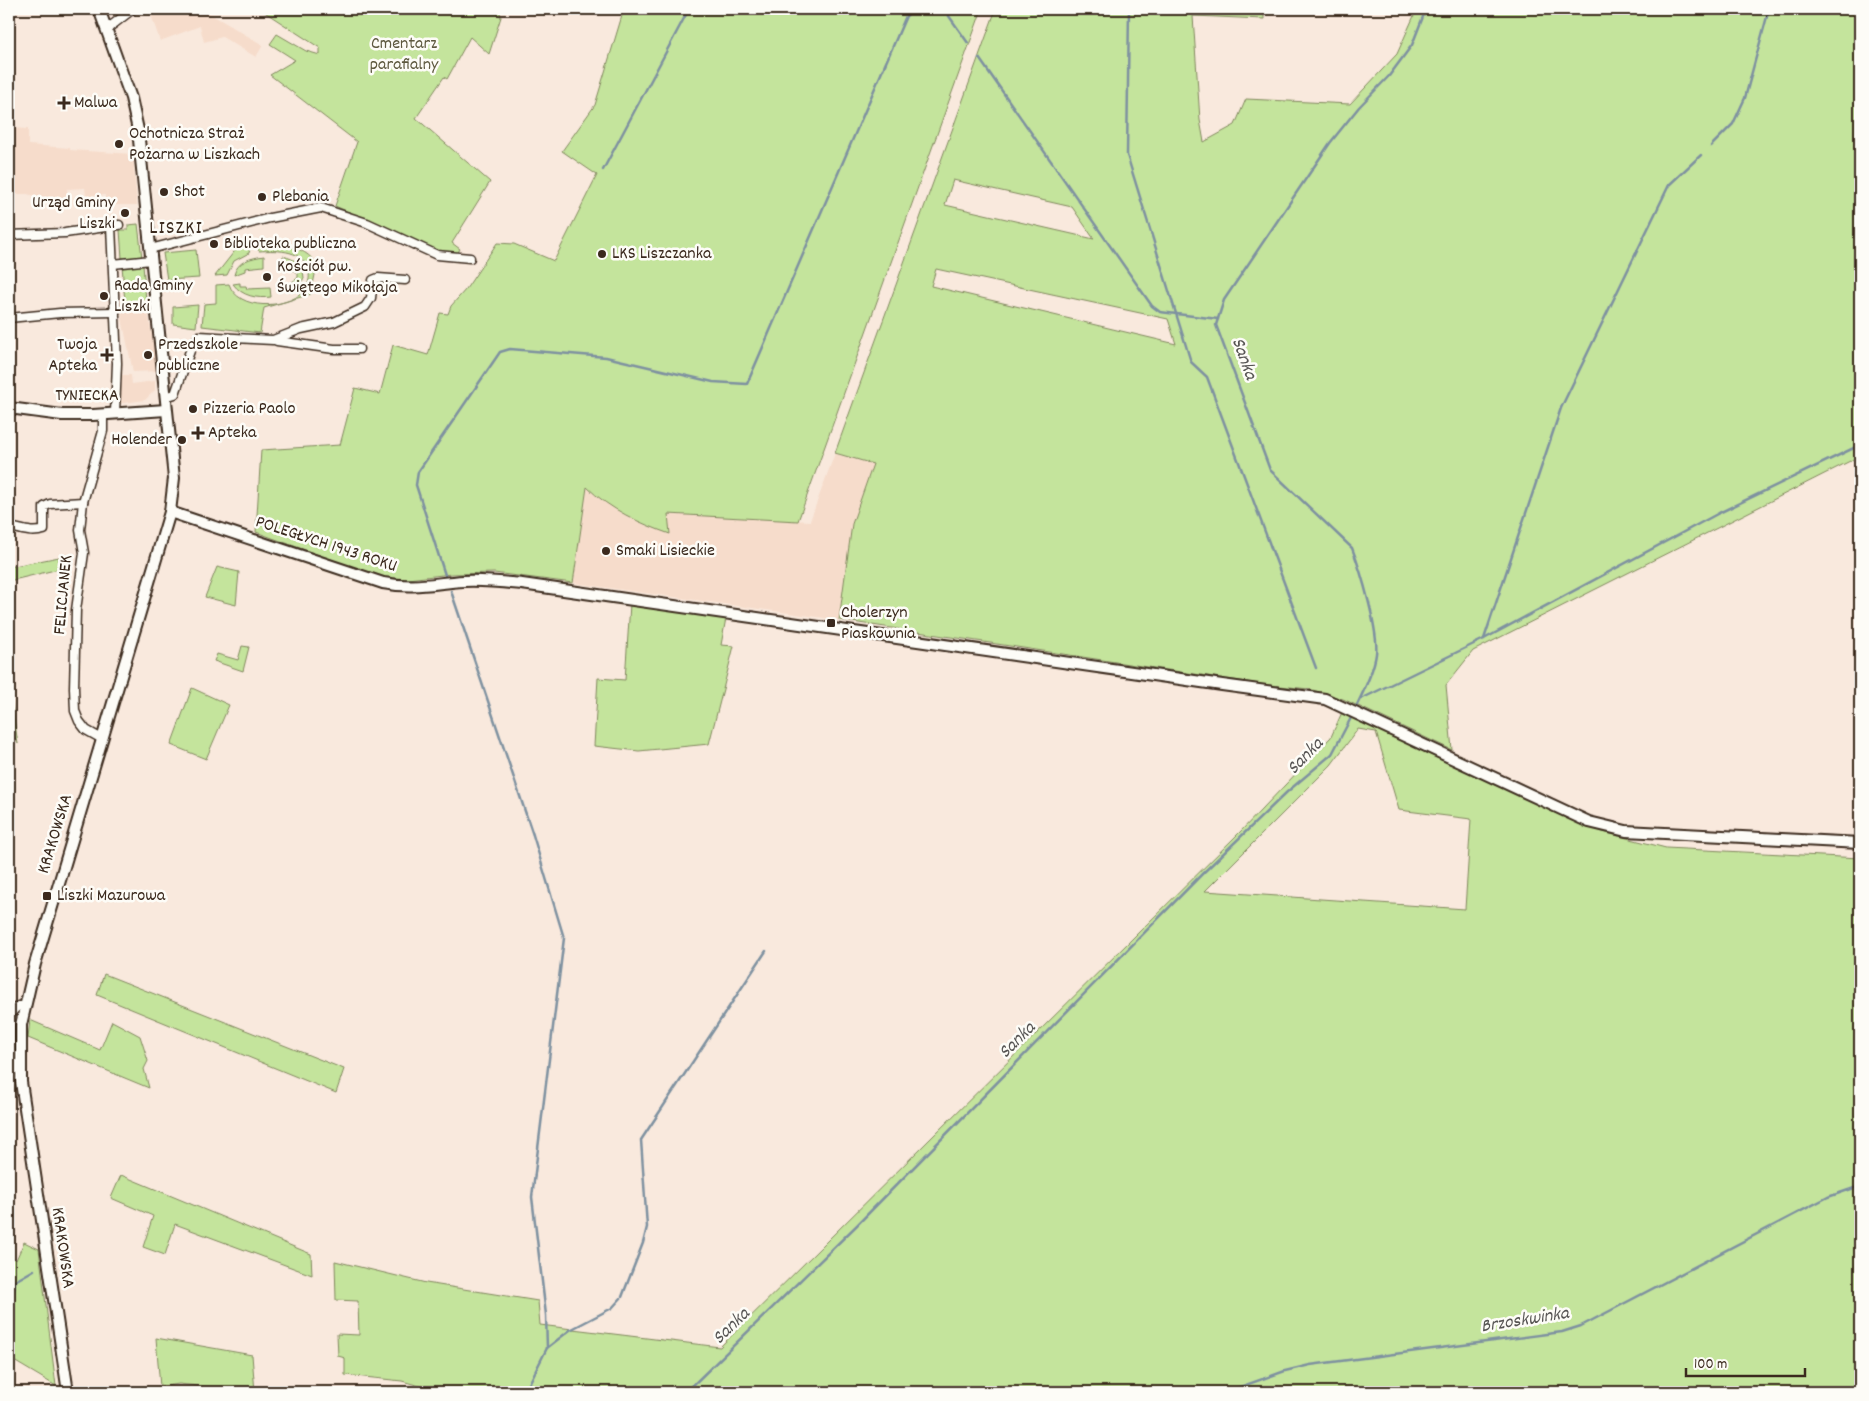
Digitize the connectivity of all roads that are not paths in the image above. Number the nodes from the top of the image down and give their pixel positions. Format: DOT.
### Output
graph roads {
  1 [pos="99,9"];
  2 [pos="133,9"];
  3 [pos="107,30"];
  4 [pos="9,235"];
  5 [pos="150,255"];
  6 [pos="470,258"];
  7 [pos="112,264"];
  8 [pos="405,280"];
  9 [pos="115,312"];
  10 [pos="9,318"];
  11 [pos="273,340"];
  12 [pos="359,349"];
  13 [pos="165,397"];
  14 [pos="9,408"];
  15 [pos="166,410"];
  16 [pos="115,413"];
  17 [pos="103,414"];
  18 [pos="83,502"];
  19 [pos="170,512"];
  20 [pos="9,527"];
  21 [pos="102,739"];
  22 [pos="1860,844"];
  23 [pos="24,1006"];
  24 [pos="9,1015"];
  25 [pos="68,1392"];
  1 -- 3 [label="street, KRAKOWSKA"];
  2 -- 3 [label="street"];
  3 -- 5 [label="street, KRAKOWSKA"];
  4 -- 7 [label="street"];
  5 -- 6 [label="street"];
  5 -- 7 [label="street"];
  5 -- 13 [label="street, KRAKOWSKA"];
  7 -- 9 [label="street"];
  8 -- 11 [label="street"];
  9 -- 10 [label="street"];
  9 -- 16 [label="street"];
  11 -- 12 [label="street"];
  11 -- 13 [label="street"];
  13 -- 15 [label="street, KRAKOWSKA"];
  14 -- 17 [label="street, TYNIECKA"];
  15 -- 16 [label="street, TYNIECKA"];
  15 -- 19 [label="street, KRAKOWSKA"];
  16 -- 17 [label="street, TYNIECKA"];
  17 -- 18 [label="street, FELICJANEK"];
  18 -- 20 [label="street"];
  18 -- 21 [label="street, FELICJANEK"];
  19 -- 21 [label="street, KRAKOWSKA"];
  19 -- 22 [label="street, POLEGŁYCH 1943 ROKU"];
  21 -- 23 [label="street, KRAKOWSKA"];
  23 -- 24 [label="street"];
  23 -- 25 [label="street, KRAKOWSKA"];
}
